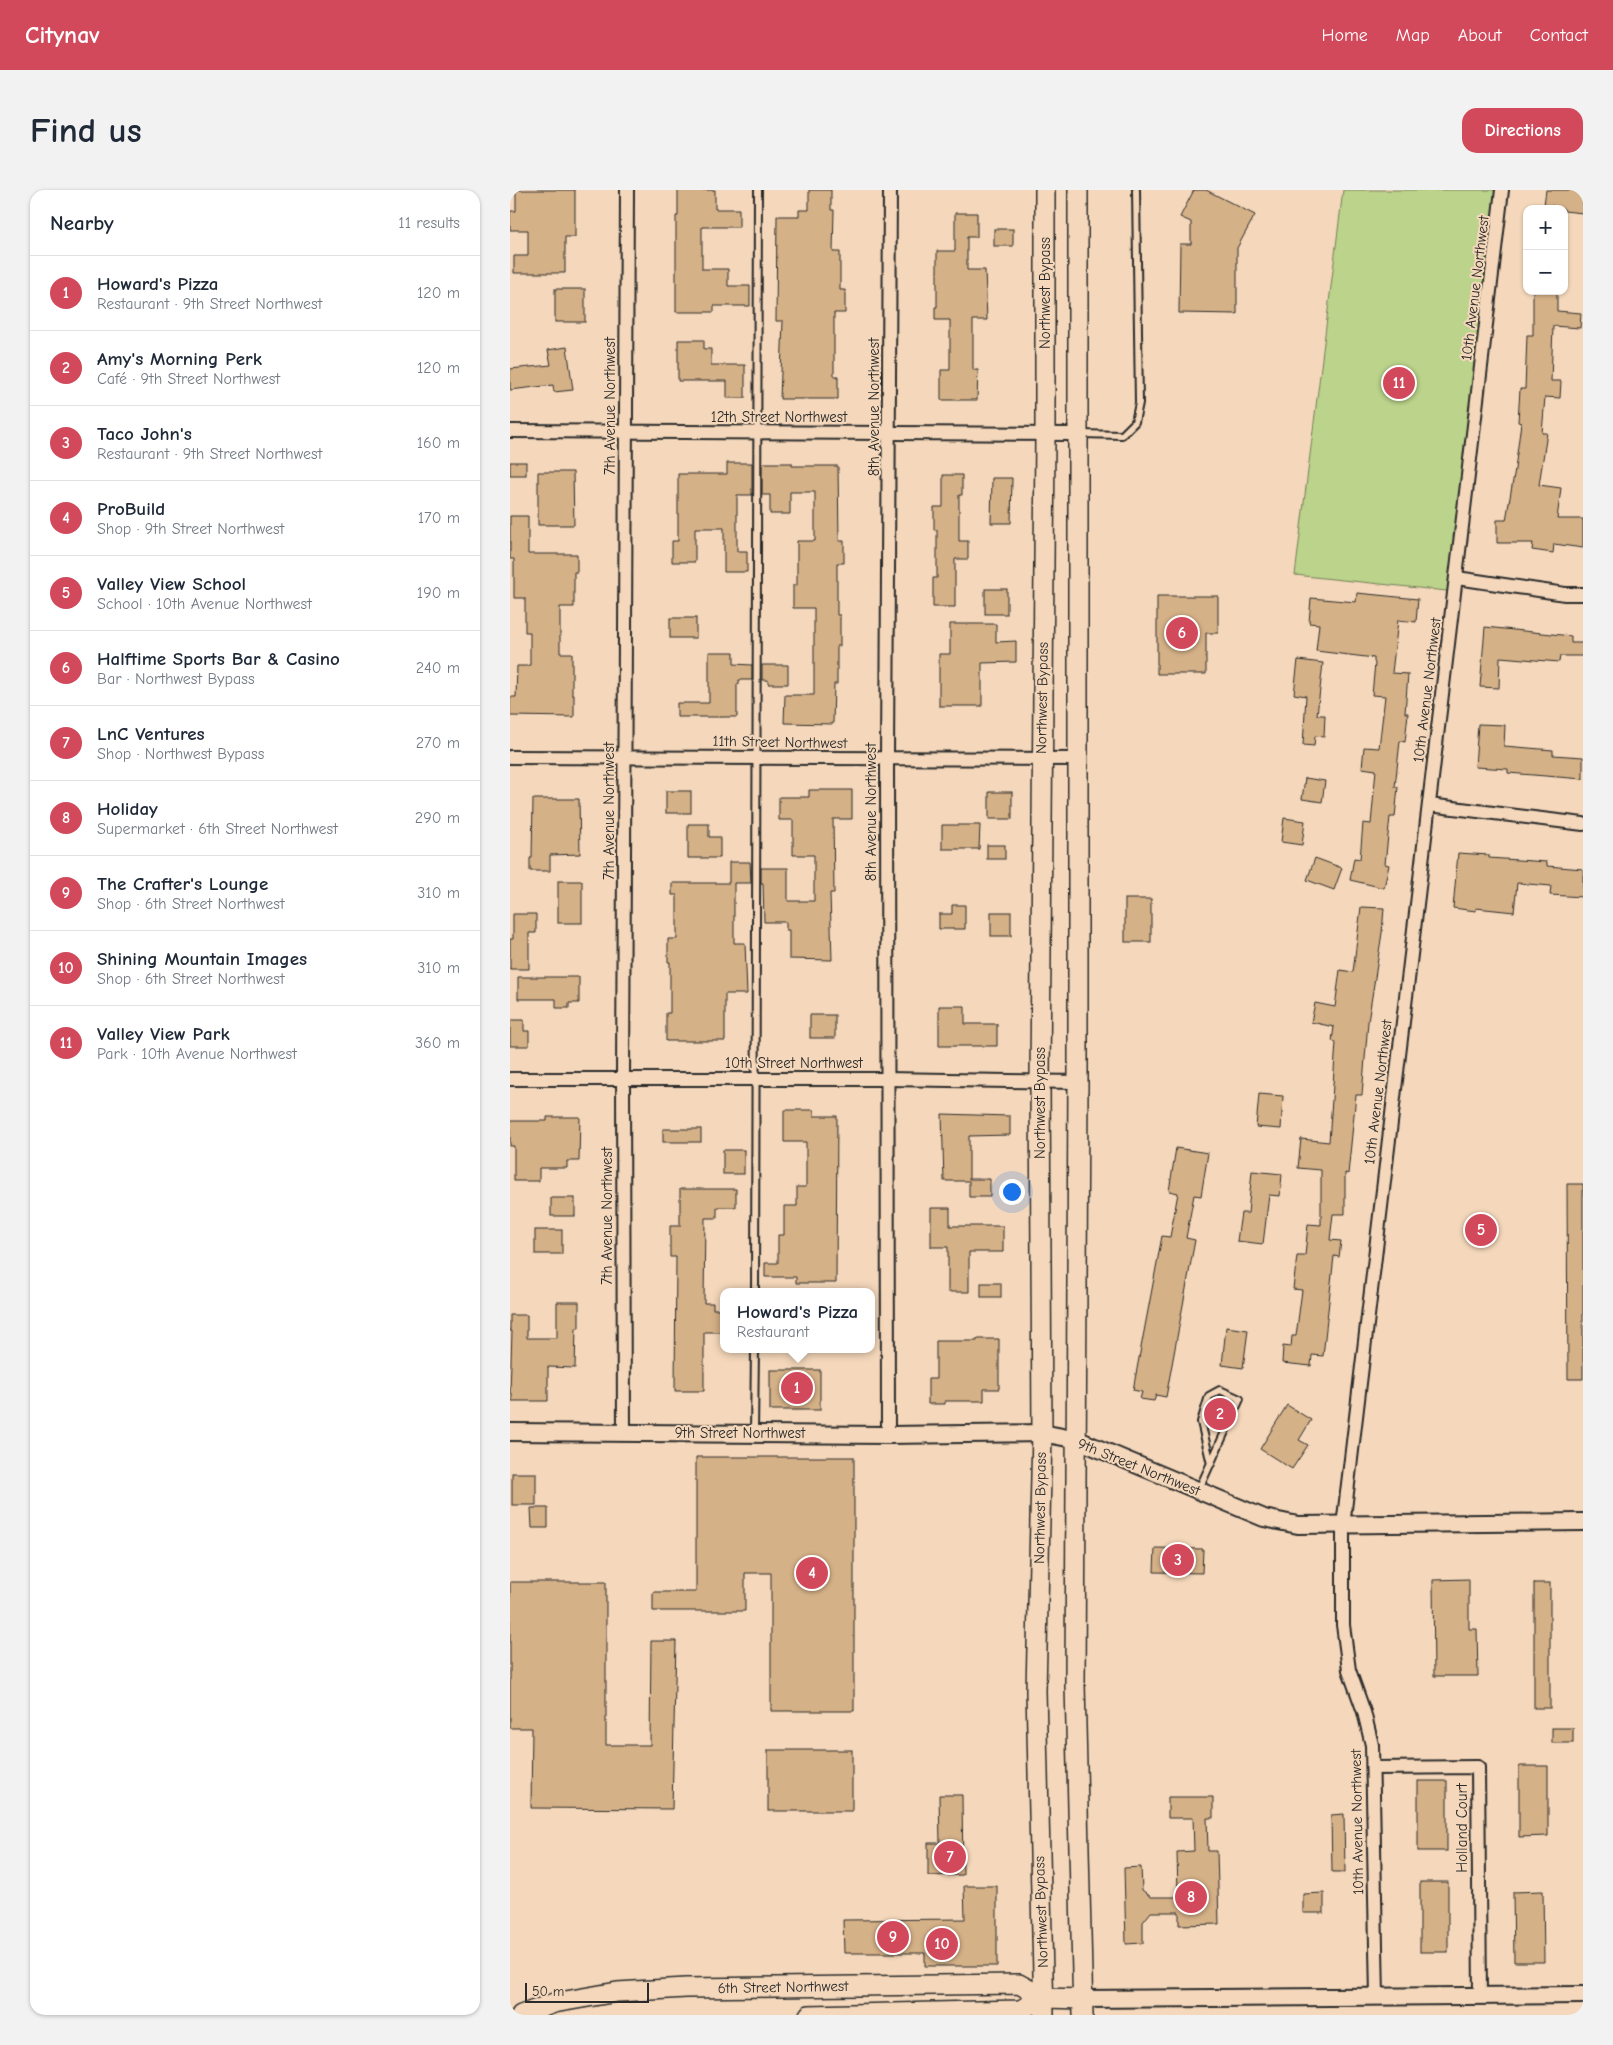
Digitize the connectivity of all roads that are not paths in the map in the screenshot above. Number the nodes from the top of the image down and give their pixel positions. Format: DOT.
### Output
graph roads {
  1 [pos="627,190"];
  2 [pos="758,190"];
  3 [pos="890,190"];
  4 [pos="1045,190"];
  5 [pos="1078,190"];
  6 [pos="1136,190"];
  7 [pos="1502,190"];
  8 [pos="510,431"];
  9 [pos="626,432"];
  10 [pos="757,433"];
  11 [pos="890,434"];
  12 [pos="1045,434"];
  13 [pos="1077,434"];
  14 [pos="1457,578"];
  15 [pos="1583,594"];
  16 [pos="625,756"];
  17 [pos="510,757"];
  18 [pos="756,758"];
  19 [pos="888,759"];
  20 [pos="1042,760"];
  21 [pos="1079,760"];
  22 [pos="1429,805"];
  23 [pos="1583,824"];
  24 [pos="510,1079"];
  25 [pos="623,1079"];
  26 [pos="757,1079"];
  27 [pos="887,1079"];
  28 [pos="1040,1081"];
  29 [pos="1078,1082"];
  30 [pos="755,1288"];
  31 [pos="755,1353"];
  32 [pos="510,1432"];
  33 [pos="624,1432"];
  34 [pos="1042,1433"];
  35 [pos="754,1434"];
  36 [pos="888,1435"];
  37 [pos="1078,1440"];
  38 [pos="1211,1464"];
  39 [pos="1198,1491"];
  40 [pos="1583,1522"];
  41 [pos="1343,1526"];
  42 [pos="1373,1768"];
  43 [pos="1480,1995"];
  44 [pos="1583,1995"];
  45 [pos="1376,1997"];
  46 [pos="1044,2007"];
  47 [pos="1083,2007"];
  48 [pos="885,2014"];
  49 [pos="521,2015"];
  50 [pos="809,2015"];
  1 -- 9 [label="street, 7th Avenue Northwest"];
  2 -- 10 [label="lane"];
  3 -- 11 [label="street, 8th Avenue Northwest"];
  4 -- 12 [label="main road, Northwest Bypass"];
  5 -- 13 [label="main road"];
  6 -- 13 [label="lane"];
  7 -- 14 [label="street, 10th Avenue Northwest"];
  8 -- 9 [label="street, 12th Street Northwest"];
  9 -- 10 [label="street, 12th Street Northwest"];
  9 -- 16 [label="street, 7th Avenue Northwest"];
  10 -- 11 [label="street, 12th Street Northwest"];
  10 -- 18 [label="lane"];
  11 -- 12 [label="street, 12th Street Northwest"];
  11 -- 19 [label="street, 8th Avenue Northwest"];
  12 -- 13 [label="street, 12th Street Northwest"];
  12 -- 20 [label="main road, Northwest Bypass"];
  13 -- 21 [label="main road"];
  14 -- 15 [label="street"];
  14 -- 22 [label="street, 10th Avenue Northwest"];
  16 -- 17 [label="street, 11th Street Northwest"];
  16 -- 18 [label="street, 11th Street Northwest"];
  16 -- 25 [label="street, 7th Avenue Northwest"];
  18 -- 19 [label="street, 11th Street Northwest"];
  18 -- 26 [label="lane"];
  19 -- 20 [label="street, 11th Street Northwest"];
  19 -- 27 [label="street, 8th Avenue Northwest"];
  20 -- 21 [label="street, 11th Street Northwest"];
  20 -- 28 [label="main road, Northwest Bypass"];
  21 -- 29 [label="main road"];
  22 -- 23 [label="street"];
  22 -- 41 [label="street, 10th Avenue Northwest"];
  24 -- 25 [label="street, 10th Street Northwest"];
  25 -- 26 [label="street, 10th Street Northwest"];
  25 -- 33 [label="street, 7th Avenue Northwest"];
  26 -- 27 [label="street, 10th Street Northwest"];
  26 -- 30 [label="lane"];
  27 -- 28 [label="street, 10th Street Northwest"];
  27 -- 36 [label="street, 8th Avenue Northwest"];
  28 -- 29 [label="street, 10th Street Northwest"];
  28 -- 34 [label="main road, Northwest Bypass"];
  29 -- 37 [label="main road"];
  31 -- 35 [label="lane"];
  32 -- 33 [label="street, 9th Street Northwest"];
  33 -- 35 [label="street, 9th Street Northwest"];
  34 -- 36 [label="street, 9th Street Northwest"];
  34 -- 37 [label="street, 9th Street Northwest"];
  34 -- 46 [label="main road, Northwest Bypass"];
  35 -- 36 [label="street, 9th Street Northwest"];
  37 -- 39 [label="street, 9th Street Northwest"];
  37 -- 47 [label="main road"];
  38 -- 38 [label="lane"];
  38 -- 39 [label="lane"];
  39 -- 41 [label="street, 9th Street Northwest"];
  40 -- 41 [label="street, 9th Street Northwest"];
  41 -- 42 [label="street, 10th Avenue Northwest"];
  42 -- 43 [label="street, Holland Court"];
  42 -- 45 [label="street, 10th Avenue Northwest"];
  43 -- 44 [label="street, 6th Street Northwest"];
  43 -- 45 [label="street, 6th Street Northwest"];
  45 -- 47 [label="street, 6th Street Northwest"];
  46 -- 47 [label="main road, 6th Street Northwest"];
  46 -- 48 [label="main road, 6th Street Northwest"];
  46 -- 49 [label="main road, 6th Street Northwest"];
  48 -- 50 [label="main road, 6th Street Northwest"];
}
